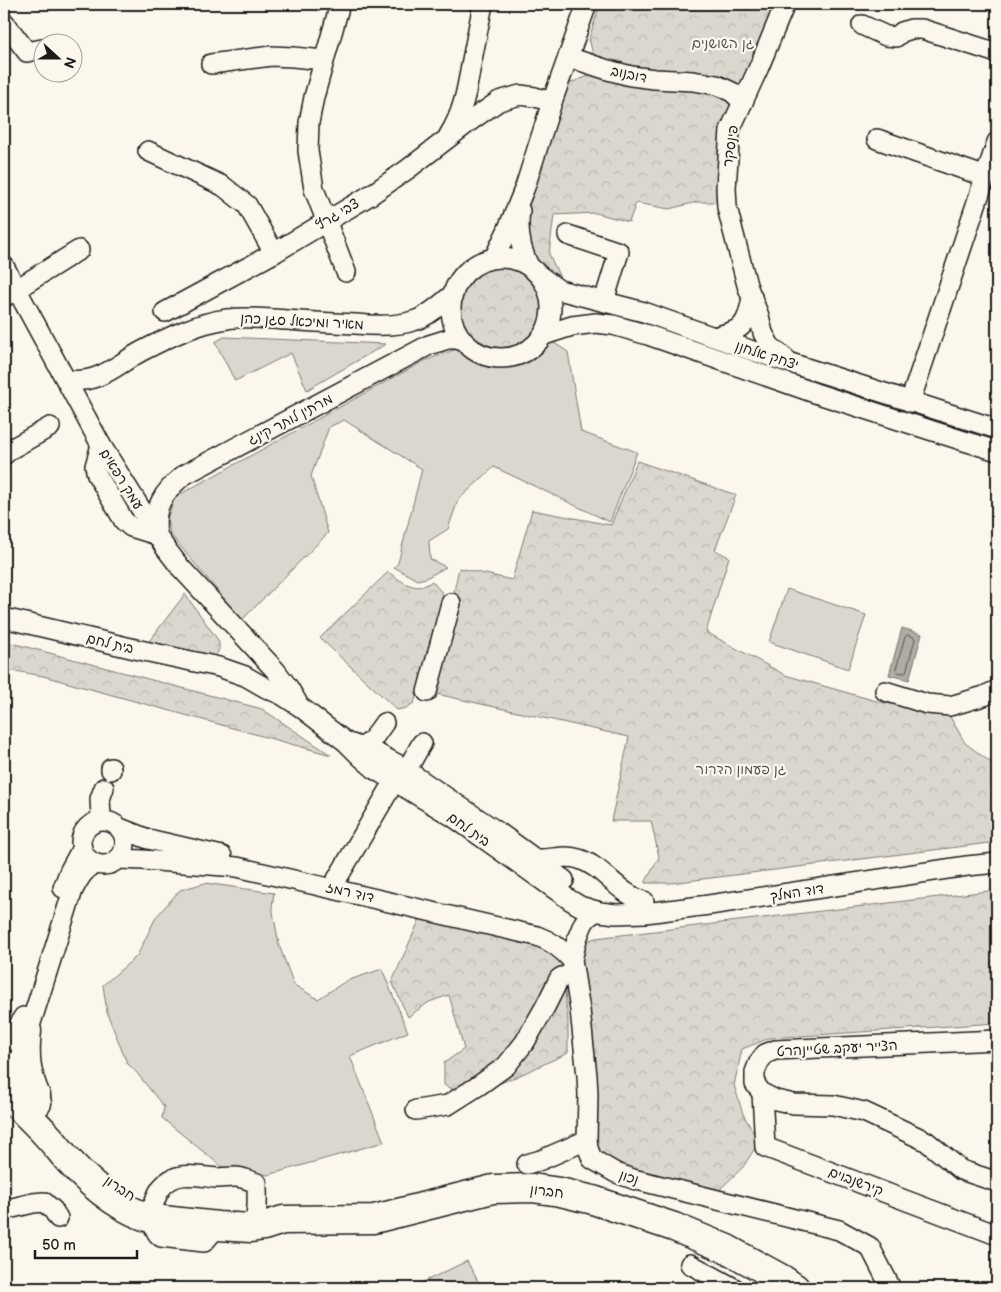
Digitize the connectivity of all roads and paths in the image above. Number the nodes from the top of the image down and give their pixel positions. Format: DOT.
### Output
graph roads {
  1 [pos="340,4"];
  2 [pos="483,4"];
  3 [pos="587,4"];
  4 [pos="785,4"];
  5 [pos="4,22"];
  6 [pos="862,25"];
  7 [pos="32,51"];
  8 [pos="997,53"];
  9 [pos="568,57"];
  10 [pos="324,60"];
  11 [pos="211,64"];
  12 [pos="467,89"];
  13 [pos="499,102"];
  14 [pos="552,102"];
  15 [pos="743,102"];
  16 [pos="877,139"];
  17 [pos="446,140"];
  18 [pos="997,143"];
  19 [pos="148,151"];
  20 [pos="986,177"];
  21 [pos="525,187"];
  22 [pos="326,220"];
  23 [pos="568,235"];
  24 [pos="79,250"];
  25 [pos="274,252"];
  26 [pos="494,258"];
  27 [pos="4,266"];
  28 [pos="535,271"];
  29 [pos="346,272"];
  30 [pos="10,293"];
  31 [pos="453,294"];
  32 [pos="752,296"];
  33 [pos="604,301"];
  34 [pos="165,312"];
  35 [pos="544,335"];
  36 [pos="713,337"];
  37 [pos="460,339"];
  38 [pos="795,364"];
  39 [pos="66,380"];
  40 [pos="910,402"];
  41 [pos="50,427"];
  42 [pos="997,429"];
  43 [pos="997,451"];
  44 [pos="4,455"];
  45 [pos="157,535"];
  46 [pos="451,603"];
  47 [pos="4,618"];
  48 [pos="251,644"];
  49 [pos="245,676"];
  50 [pos="997,690"];
  51 [pos="884,691"];
  52 [pos="427,692"];
  53 [pos="299,706"];
  54 [pos="384,723"];
  55 [pos="422,743"];
  56 [pos="354,745"];
  57 [pos="400,779"];
  58 [pos="104,788"];
  59 [pos="101,816"];
  60 [pos="120,828"];
  61 [pos="82,848"];
  62 [pos="997,854"];
  63 [pos="118,859"];
  64 [pos="536,859"];
  65 [pos="997,863"];
  66 [pos="96,864"];
  67 [pos="336,884"];
  68 [pos="644,901"];
  69 [pos="597,905"];
  70 [pos="573,967"];
  71 [pos="16,1037"];
  72 [pos="997,1040"];
  73 [pos="4,1064"];
  74 [pos="4,1092"];
  75 [pos="762,1093"];
  76 [pos="39,1104"];
  77 [pos="416,1110"];
  78 [pos="586,1140"];
  79 [pos="527,1164"];
  80 [pos="997,1182"];
  81 [pos="4,1210"];
  82 [pos="153,1213"];
  83 [pos="58,1218"];
  84 [pos="254,1221"];
  85 [pos="997,1235"];
  86 [pos="690,1264"];
  87 [pos="734,1288"];
  88 [pos="795,1288"];
  89 [pos="891,1288"];
  1 -- 10 [label="street"];
  2 -- 12 [label="street"];
  3 -- 9 [label="street"];
  4 -- 15 [label="street, פינסקר"];
  5 -- 7 [label="street"];
  6 -- 8 [label="street"];
  9 -- 14 [label="street"];
  9 -- 15 [label="street, דובנוב"];
  10 -- 11 [label="street"];
  10 -- 22 [label="street"];
  12 -- 13 [label="street"];
  12 -- 17 [label="street"];
  13 -- 14 [label="street, צבי גרץ"];
  13 -- 17 [label="street, צבי גרץ"];
  14 -- 21 [label="street"];
  15 -- 32 [label="street, פינסקר"];
  16 -- 20 [label="street"];
  17 -- 22 [label="street, צבי גרץ"];
  18 -- 20 [label="street"];
  19 -- 25 [label="street"];
  20 -- 40 [label="street"];
  21 -- 26 [label="street"];
  21 -- 28 [label="street"];
  22 -- 25 [label="street, צבי גרץ"];
  22 -- 29 [label="street"];
  23 -- 33 [label="street"];
  24 -- 30 [label="street"];
  25 -- 34 [label="street, צבי גרץ"];
  26 -- 28 [label="street"];
  26 -- 31 [label="street"];
  27 -- 30 [label="street, עמק רפאים"];
  28 -- 33 [label="street, יצחק אלחנן"];
  28 -- 35 [label="street"];
  30 -- 39 [label="street, עמק רפאים"];
  31 -- 37 [label="street"];
  31 -- 39 [label="street, מאיר ומיכאל סגן כהן"];
  32 -- 36 [label="street"];
  32 -- 38 [label="street, פינסקר"];
  33 -- 36 [label="street, יצחק אלחנן"];
  35 -- 37 [label="street"];
  35 -- 43 [label="street, יצחק אלחנן"];
  36 -- 38 [label="street, יצחק אלחנן"];
  37 -- 45 [label="street, מרתין לותר קינג"];
  38 -- 40 [label="street, יצחק אלחנן"];
  39 -- 45 [label="street, עמק רפאים"];
  40 -- 42 [label="street, יצחק אלחנן"];
  41 -- 44 [label="street"];
  45 -- 48 [label="street, עמק רפאים"];
  46 -- 52 [label="street"];
  47 -- 49 [label="street, בית לחם"];
  48 -- 49 [label="street"];
  48 -- 53 [label="street, עמק רפאים"];
  49 -- 53 [label="street, בית לחם"];
  50 -- 51 [label="street"];
  53 -- 56 [label="street, בית לחם"];
  54 -- 56 [label="street"];
  55 -- 57 [label="street"];
  56 -- 57 [label="street, בית לחם"];
  57 -- 64 [label="street, בית לחם"];
  57 -- 67 [label="street"];
  57 -- 69 [label="street, בית לחם"];
  58 -- 59 [label="street"];
  60 -- 61 [label="street"];
  60 -- 63 [label="street"];
  60 -- 67 [label="street, דוד רמז"];
  61 -- 66 [label="street"];
  61 -- 71 [label="street"];
  62 -- 68 [label="street, דוד המלך"];
  63 -- 66 [label="street"];
  63 -- 67 [label="street, דוד רמז"];
  64 -- 68 [label="street"];
  64 -- 69 [label="street, בית לחם"];
  65 -- 69 [label="street, דוד המלך"];
  66 -- 71 [label="street"];
  67 -- 70 [label="street, דוד רמז"];
  68 -- 69 [label="street, דוד המלך"];
  69 -- 70 [label="street, נכון"];
  70 -- 77 [label="street"];
  70 -- 78 [label="street, נכון"];
  71 -- 73 [label="street"];
  71 -- 76 [label="highway"];
  72 -- 75 [label="street, הצייר יעקב שטיינהרט"];
  73 -- 76 [label="highway, חברון"];
  74 -- 82 [label="highway, חברון"];
  75 -- 80 [label="street"];
  75 -- 85 [label="street, קירשנבוים"];
  76 -- 82 [label="highway, חברון"];
  78 -- 79 [label="street"];
  78 -- 89 [label="street, נכון"];
  81 -- 83 [label="street"];
  82 -- 84 [label="highway, חברון"];
  82 -- 84 [label="highway, חברון"];
  82 -- 84 [label="street"];
  84 -- 88 [label="highway, חברון"];
  86 -- 87 [label="street"];
}
